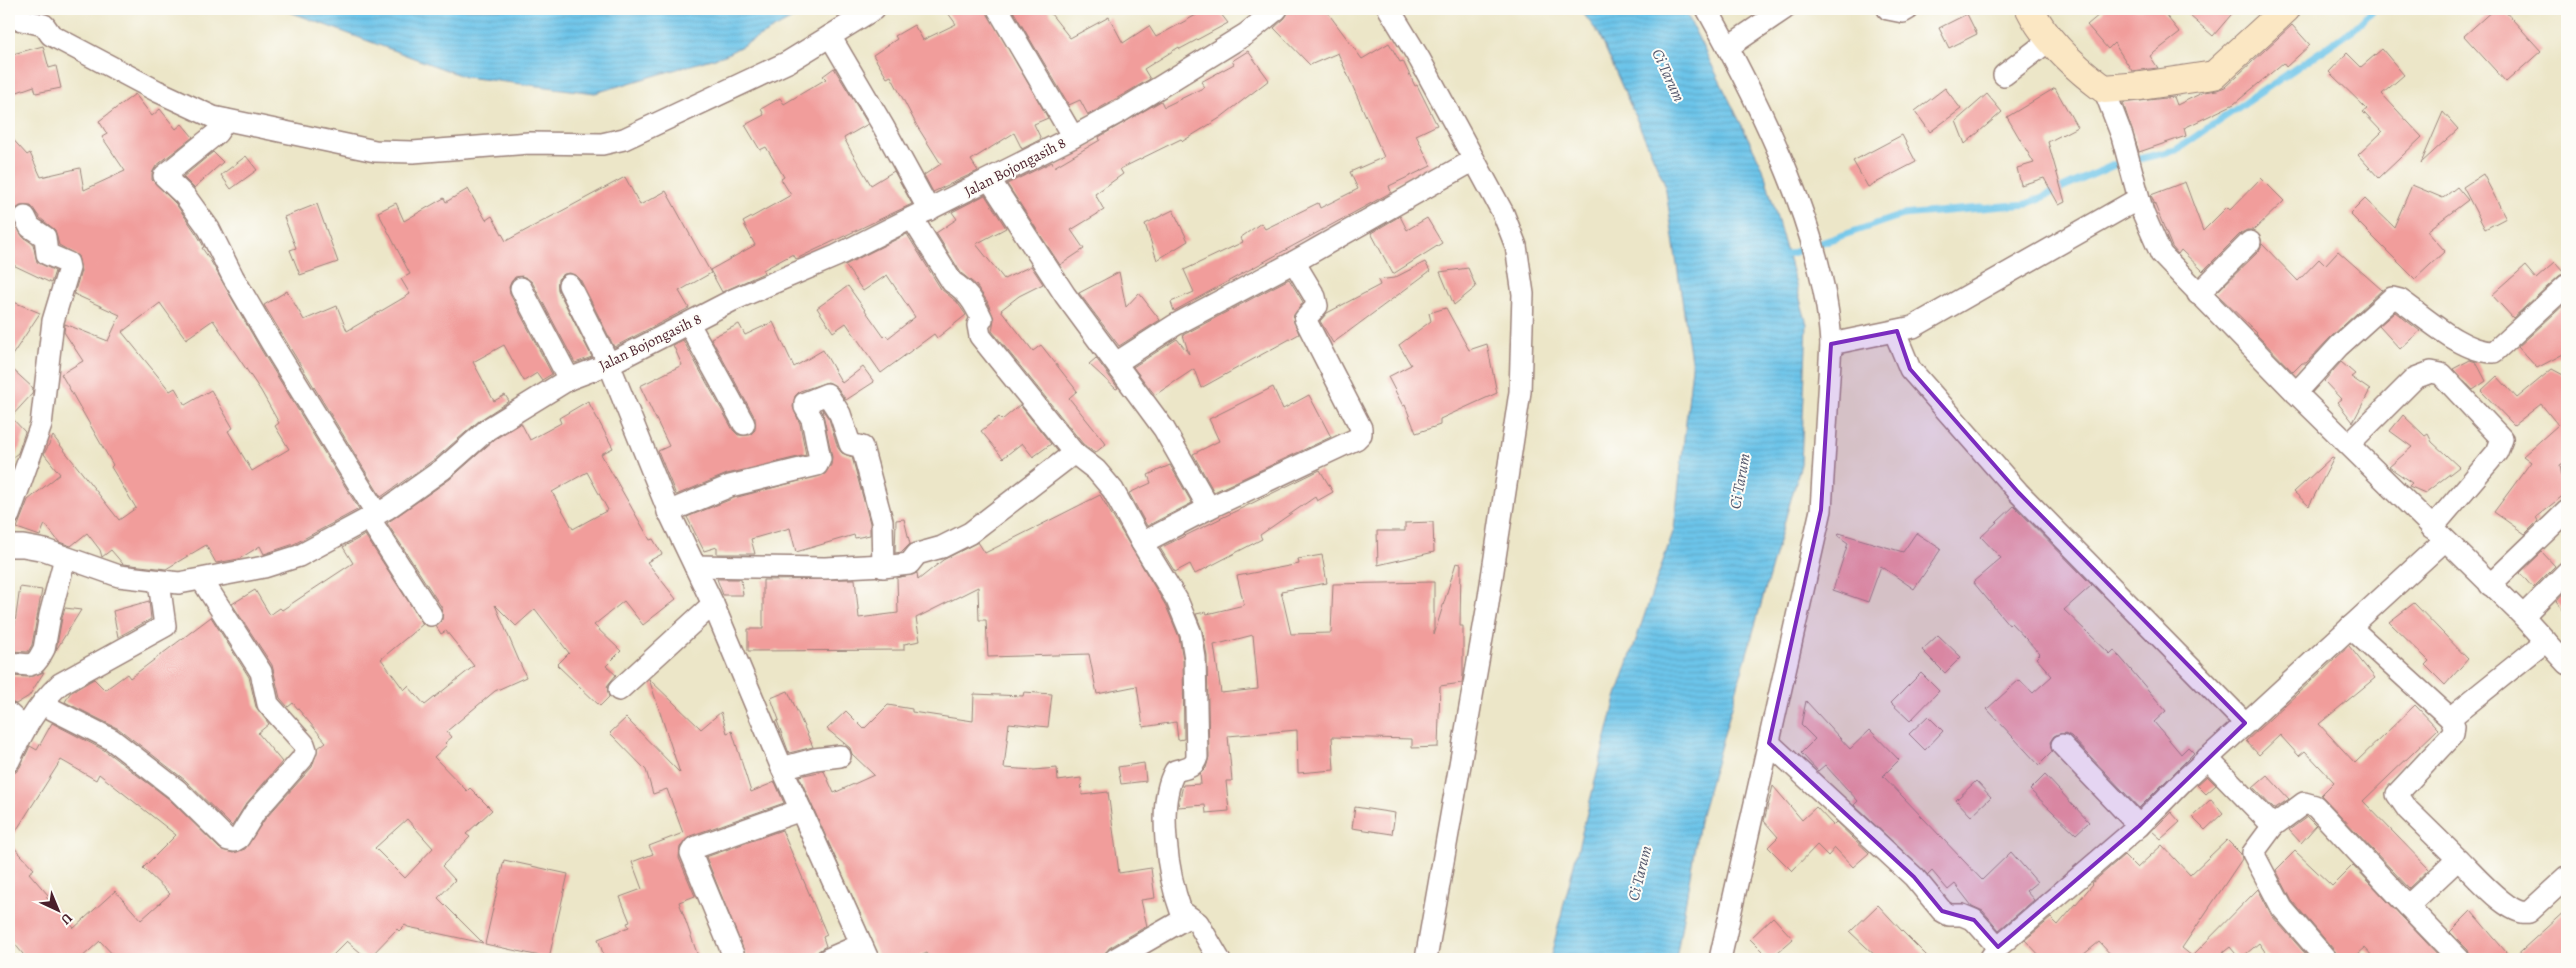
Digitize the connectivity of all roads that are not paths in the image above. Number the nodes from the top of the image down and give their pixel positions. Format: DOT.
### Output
graph roads {
  1 [pos="874,9"];
  2 [pos="998,9"];
  3 [pos="1277,9"];
  4 [pos="1707,9"];
  5 [pos="1784,9"];
  6 [pos="1888,9"];
  7 [pos="1908,9"];
  8 [pos="2030,9"];
  9 [pos="2286,9"];
  10 [pos="1392,11"];
  11 [pos="9,18"];
  12 [pos="830,36"];
  13 [pos="2051,39"];
  14 [pos="1728,47"];
  15 [pos="2004,75"];
  16 [pos="2104,89"];
  17 [pos="226,120"];
  18 [pos="1073,137"];
  19 [pos="1474,160"];
  20 [pos="990,180"];
  21 [pos="2138,199"];
  22 [pos="920,215"];
  23 [pos="25,217"];
  24 [pos="2250,242"];
  25 [pos="1294,262"];
  26 [pos="569,285"];
  27 [pos="2567,285"];
  28 [pos="521,288"];
  29 [pos="2198,294"];
  30 [pos="689,324"];
  31 [pos="1897,331"];
  32 [pos="1831,344"];
  33 [pos="1116,363"];
  34 [pos="609,364"];
  35 [pos="569,379"];
  36 [pos="2296,394"];
  37 [pos="744,424"];
  38 [pos="2349,444"];
  39 [pos="1074,452"];
  40 [pos="1209,508"];
  41 [pos="2567,511"];
  42 [pos="668,512"];
  43 [pos="9,515"];
  44 [pos="373,516"];
  45 [pos="2438,534"];
  46 [pos="1142,543"];
  47 [pos="9,546"];
  48 [pos="65,558"];
  49 [pos="884,565"];
  50 [pos="694,566"];
  51 [pos="2567,572"];
  52 [pos="202,580"];
  53 [pos="159,582"];
  54 [pos="2490,585"];
  55 [pos="713,604"];
  56 [pos="431,616"];
  57 [pos="2524,616"];
  58 [pos="2350,627"];
  59 [pos="2546,642"];
  60 [pos="9,663"];
  61 [pos="2567,664"];
  62 [pos="619,690"];
  63 [pos="42,704"];
  64 [pos="2450,718"];
  65 [pos="16,721"];
  66 [pos="2245,723"];
  67 [pos="1769,743"];
  68 [pos="2062,745"];
  69 [pos="840,756"];
  70 [pos="2207,758"];
  71 [pos="9,761"];
  72 [pos="782,768"];
  73 [pos="801,810"];
  74 [pos="2138,826"];
  75 [pos="2274,826"];
  76 [pos="2458,860"];
  77 [pos="2567,877"];
  78 [pos="2408,906"];
  79 [pos="1188,917"];
  80 [pos="864,952"];
  81 [pos="1994,953"];
  82 [pos="735,959"];
  83 [pos="828,959"];
  84 [pos="1116,959"];
  85 [pos="1219,959"];
  86 [pos="1426,959"];
  87 [pos="1720,959"];
  88 [pos="2326,959"];
  89 [pos="2459,959"];
  1 -- 12 [label="street"];
  2 -- 18 [label="street"];
  3 -- 18 [label="street, Jalan Bojongasih 8"];
  4 -- 14 [label="street"];
  5 -- 14 [label="street"];
  6 -- 7 [label="street"];
  8 -- 13 [label="street"];
  9 -- 16 [label="street"];
  10 -- 19 [label="street"];
  11 -- 17 [label="street"];
  12 -- 17 [label="street"];
  12 -- 22 [label="street"];
  13 -- 15 [label="street"];
  13 -- 16 [label="street"];
  14 -- 32 [label="street"];
  16 -- 21 [label="street"];
  17 -- 44 [label="street"];
  18 -- 20 [label="street, Jalan Bojongasih 8"];
  19 -- 25 [label="street"];
  19 -- 86 [label="street"];
  20 -- 22 [label="street, Jalan Bojongasih 8"];
  20 -- 33 [label="street"];
  21 -- 29 [label="street"];
  21 -- 31 [label="street"];
  22 -- 30 [label="street, Jalan Bojongasih 8"];
  22 -- 39 [label="street"];
  23 -- 43 [label="street"];
  24 -- 29 [label="street"];
  25 -- 33 [label="street"];
  25 -- 40 [label="street"];
  26 -- 34 [label="street"];
  27 -- 36 [label="street"];
  28 -- 35 [label="street"];
  29 -- 36 [label="street"];
  30 -- 34 [label="street, Jalan Bojongasih 8"];
  30 -- 37 [label="street"];
  31 -- 32 [label="street"];
  31 -- 66 [label="street"];
  32 -- 67 [label="street"];
  33 -- 40 [label="street"];
  34 -- 35 [label="street, Jalan Bojongasih 8"];
  34 -- 42 [label="street"];
  35 -- 44 [label="street, Jalan Bojongasih 8"];
  36 -- 38 [label="street"];
  38 -- 45 [label="street"];
  38 -- 45 [label="street"];
  39 -- 46 [label="street"];
  39 -- 49 [label="street"];
  40 -- 46 [label="street"];
  41 -- 54 [label="street"];
  42 -- 49 [label="street"];
  42 -- 50 [label="street"];
  44 -- 52 [label="street, Jalan Bojongasih 8"];
  44 -- 56 [label="street"];
  45 -- 54 [label="street"];
  45 -- 58 [label="street"];
  46 -- 79 [label="street"];
  47 -- 48 [label="street, Jalan Bojongasih 8"];
  48 -- 53 [label="street, Jalan Bojongasih 8"];
  48 -- 60 [label="street"];
  49 -- 50 [label="street"];
  50 -- 55 [label="street"];
  51 -- 57 [label="street"];
  52 -- 53 [label="street, Jalan Bojongasih 8"];
  52 -- 63 [label="street"];
  53 -- 63 [label="street"];
  54 -- 57 [label="street"];
  55 -- 62 [label="street"];
  55 -- 72 [label="street"];
  57 -- 59 [label="street"];
  58 -- 64 [label="street"];
  58 -- 66 [label="street"];
  59 -- 61 [label="street"];
  59 -- 64 [label="street"];
  63 -- 65 [label="street"];
  64 -- 76 [label="street"];
  65 -- 71 [label="street"];
  66 -- 70 [label="street"];
  67 -- 81 [label="street"];
  67 -- 87 [label="street"];
  68 -- 74 [label="street"];
  69 -- 72 [label="street"];
  70 -- 74 [label="street"];
  70 -- 75 [label="street"];
  72 -- 73 [label="street"];
  73 -- 80 [label="street"];
  73 -- 82 [label="street"];
  74 -- 81 [label="street"];
  75 -- 78 [label="street"];
  75 -- 88 [label="street"];
  76 -- 77 [label="street"];
  76 -- 78 [label="street"];
  78 -- 89 [label="street"];
  79 -- 84 [label="street"];
  79 -- 85 [label="street"];
  80 -- 83 [label="street"];
}
